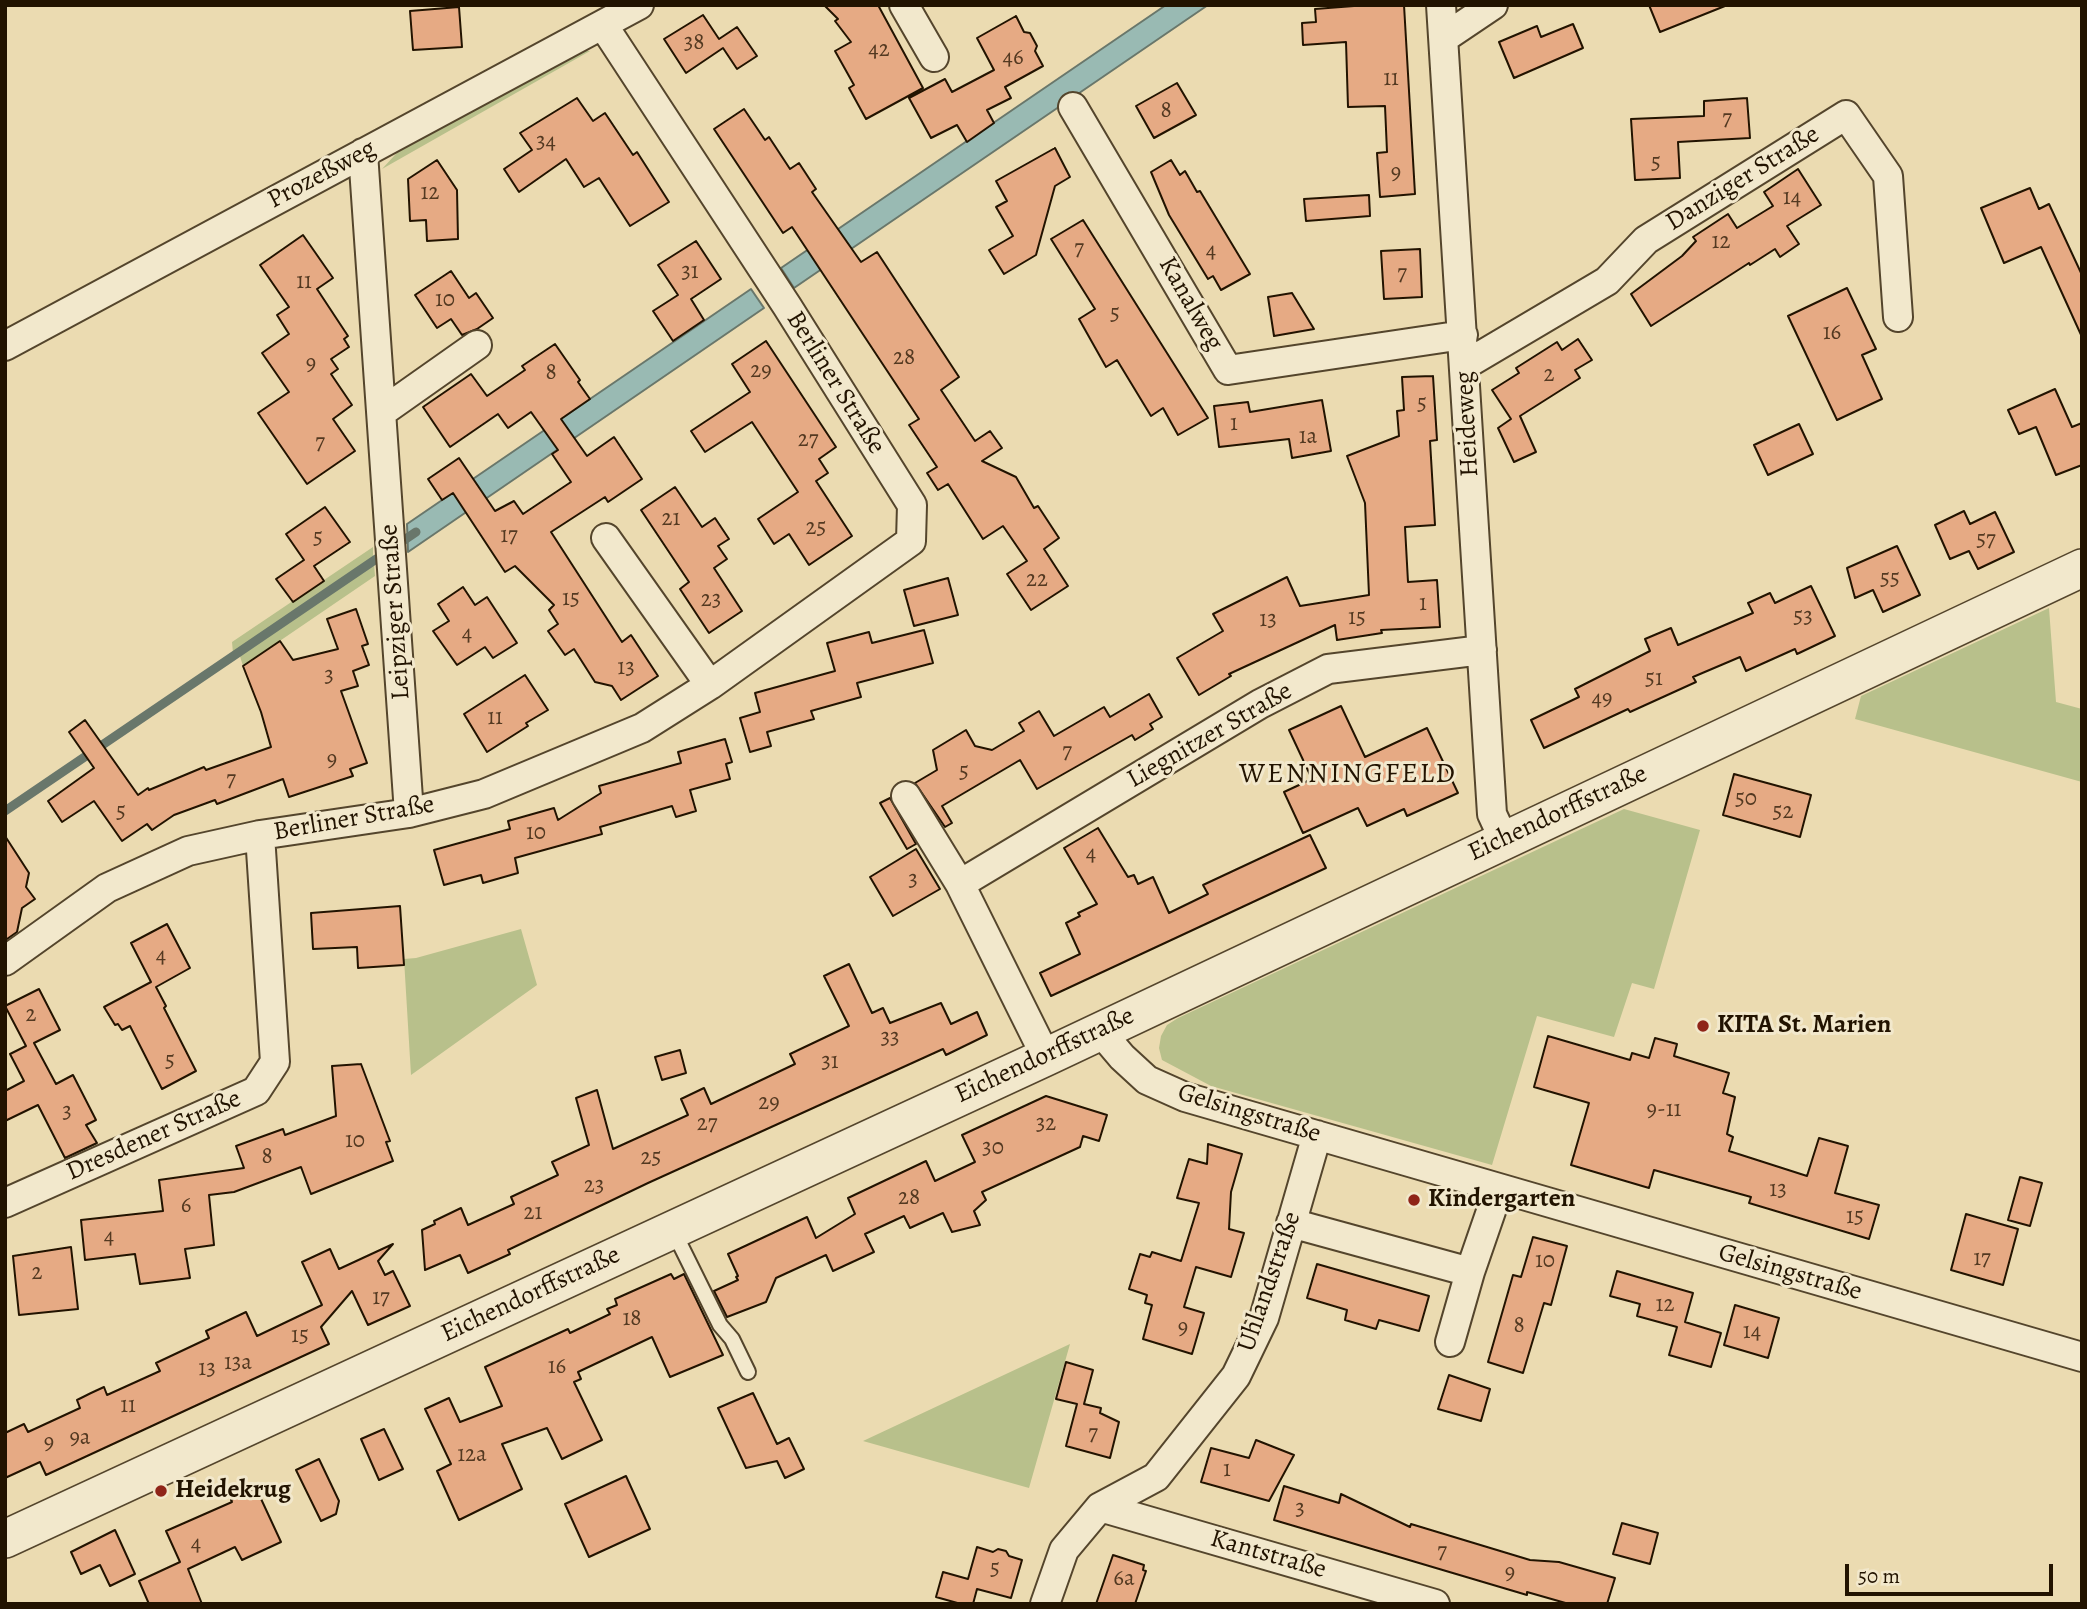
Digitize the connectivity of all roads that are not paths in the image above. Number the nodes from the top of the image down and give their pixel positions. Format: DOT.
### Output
graph roads {
  1 [pos="639,5"];
  2 [pos="904,5"];
  3 [pos="1441,5"];
  4 [pos="1493,5"];
  5 [pos="603,24"];
  6 [pos="1444,38"];
  7 [pos="934,57"];
  8 [pos="1073,107"];
  9 [pos="363,153"];
  10 [pos="1898,317"];
  11 [pos="1463,335"];
  12 [pos="477,345"];
  13 [pos="5,346"];
  14 [pos="1465,365"];
  15 [pos="382,412"];
  16 [pos="606,538"];
  17 [pos="2082,568"];
  18 [pos="1482,650"];
  19 [pos="710,685"];
  20 [pos="906,796"];
  21 [pos="409,813"];
  22 [pos="260,835"];
  23 [pos="1504,840"];
  24 [pos="960,884"];
  25 [pos="5,961"];
  26 [pos="1100,1031"];
  27 [pos="1046,1057"];
  28 [pos="1317,1135"];
  29 [pos="1499,1188"];
  30 [pos="5,1203"];
  31 [pos="1292,1223"];
  32 [pos="673,1229"];
  33 [pos="1470,1272"];
  34 [pos="1450,1342"];
  35 [pos="2082,1357"];
  36 [pos="748,1372"];
  37 [pos="1100,1507"];
  38 [pos="5,1539"];
  39 [pos="1045,1604"];
  40 [pos="1435,1604"];
  1 -- 5 [label="street, Prozeßweg"];
  2 -- 7 [label="street"];
  3 -- 6 [label="street, Heideweg"];
  4 -- 6 [label="street"];
  5 -- 9 [label="street, Prozeßweg"];
  5 -- 19 [label="street, Berliner Straße"];
  6 -- 11 [label="street, Heideweg"];
  8 -- 11 [label="street, Kanalweg"];
  9 -- 13 [label="street, Prozeßweg"];
  9 -- 15 [label="street, Leipziger Straße"];
  10 -- 14 [label="street, Danziger Straße"];
  11 -- 14 [label="street, Heideweg"];
  12 -- 15 [label="street"];
  14 -- 18 [label="street, Heideweg"];
  15 -- 21 [label="street, Leipziger Straße"];
  16 -- 19 [label="street"];
  17 -- 23 [label="street, Eichendorffstraße"];
  18 -- 23 [label="street, Heideweg"];
  18 -- 24 [label="street, Liegnitzer Straße"];
  19 -- 21 [label="street, Berliner Straße"];
  20 -- 24 [label="street"];
  21 -- 22 [label="street, Berliner Straße"];
  22 -- 25 [label="street, Berliner Straße"];
  22 -- 30 [label="street, Dresdener Straße"];
  23 -- 26 [label="street, Eichendorffstraße"];
  24 -- 27 [label="street"];
  26 -- 27 [label="street, Eichendorffstraße"];
  26 -- 28 [label="street, Gelsingstraße"];
  27 -- 32 [label="street, Eichendorffstraße"];
  28 -- 29 [label="street, Gelsingstraße"];
  28 -- 31 [label="street, Uhlandstraße"];
  29 -- 33 [label="street"];
  29 -- 35 [label="street, Gelsingstraße"];
  31 -- 33 [label="street"];
  31 -- 37 [label="street, Uhlandstraße"];
  32 -- 36 [label="lane"];
  32 -- 38 [label="street, Eichendorffstraße"];
  33 -- 34 [label="street"];
  37 -- 39 [label="street, Uhlandstraße"];
  37 -- 40 [label="street, Kantstraße"];
}
